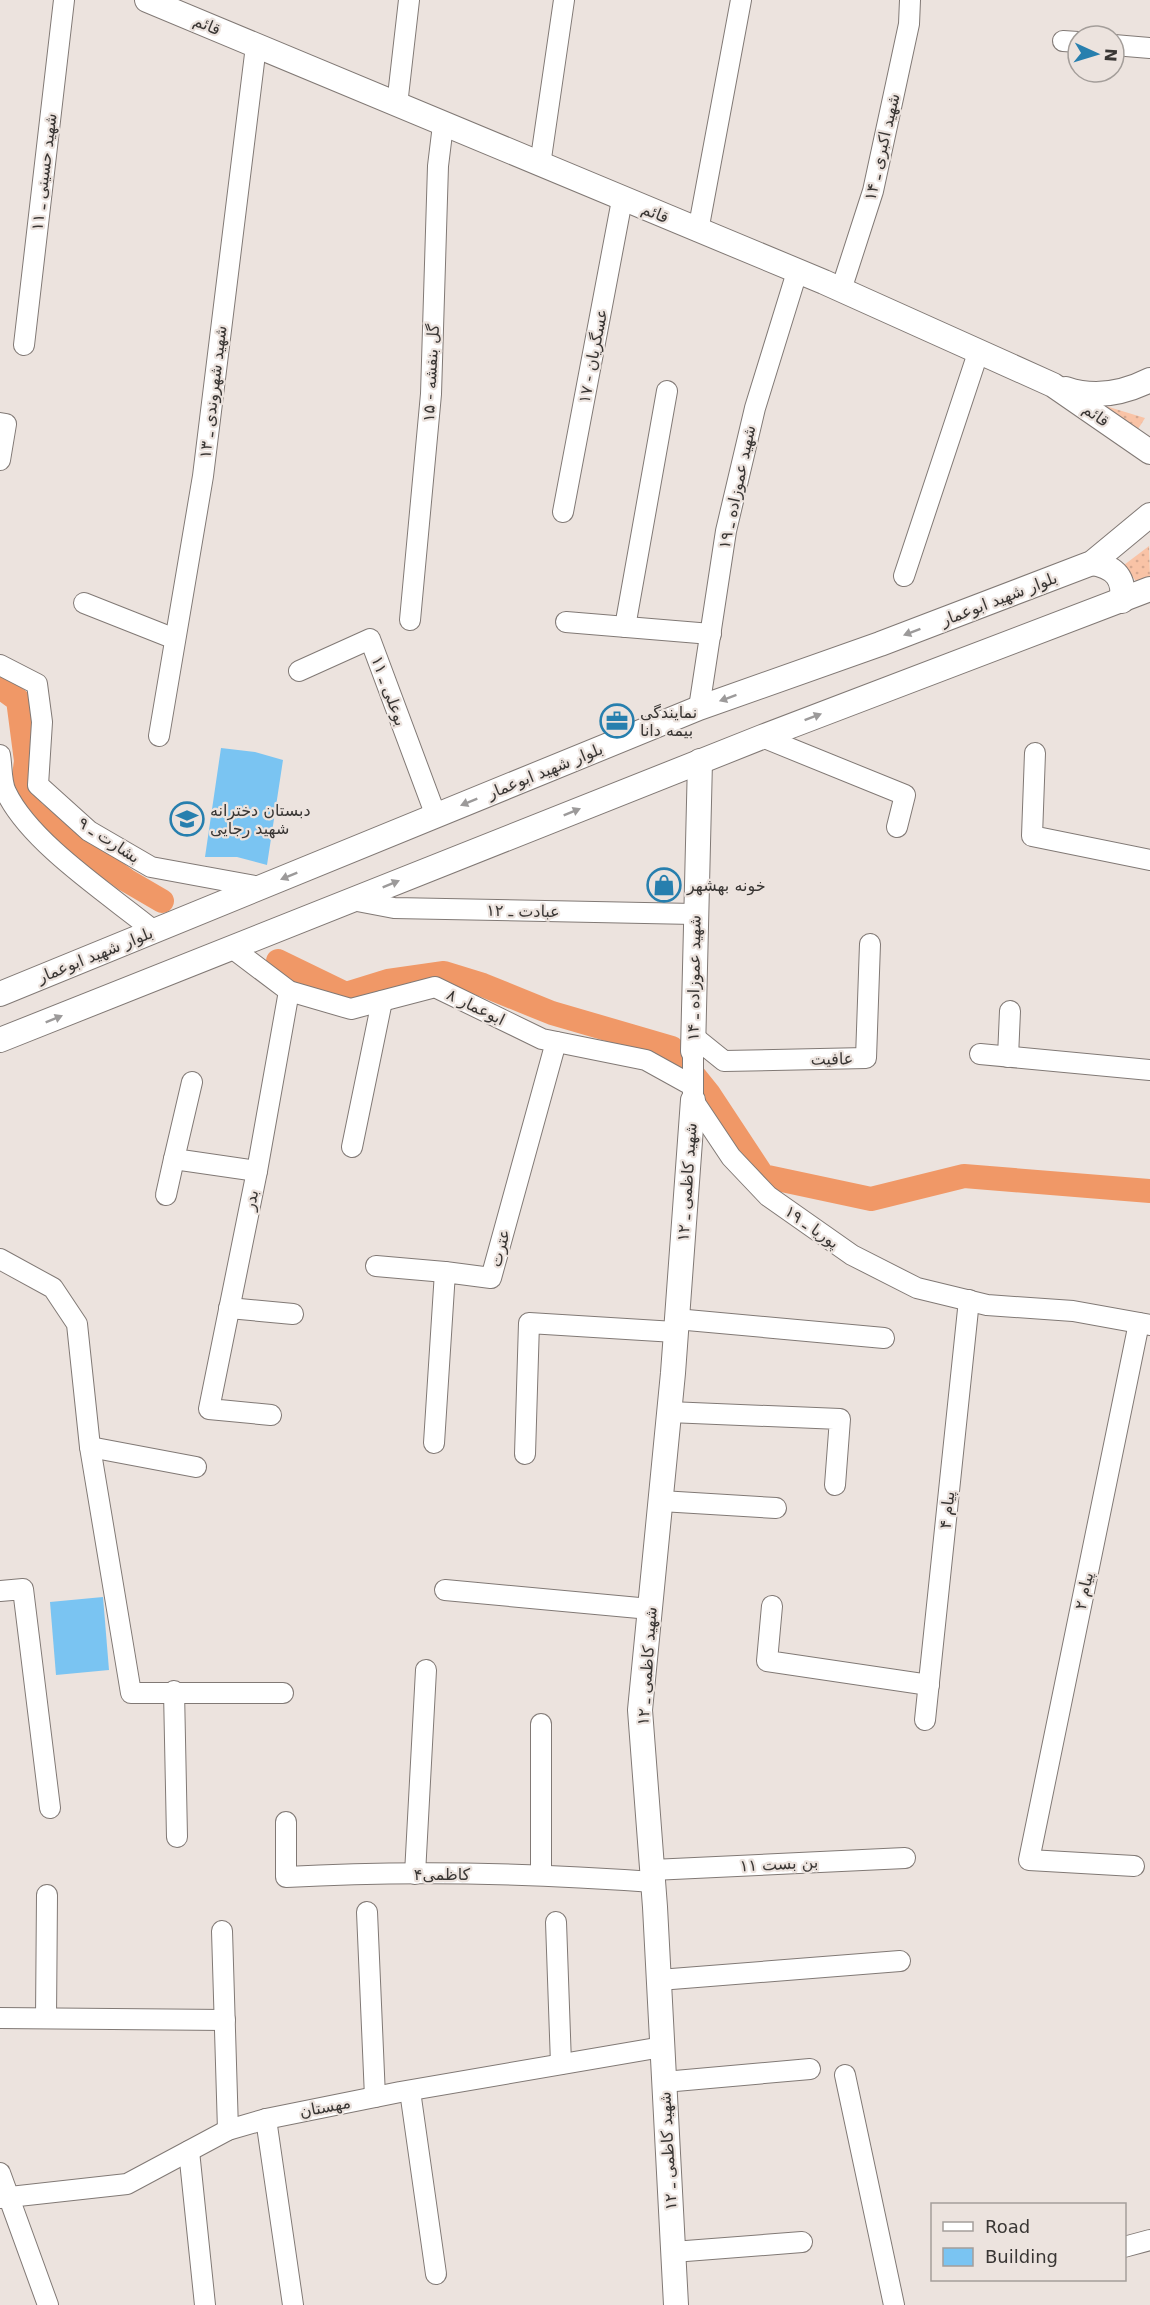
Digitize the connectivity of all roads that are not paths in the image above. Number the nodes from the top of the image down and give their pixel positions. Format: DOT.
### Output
graph roads {
  1 [pos="64,0"];
  2 [pos="147,0"];
  3 [pos="409,0"];
  4 [pos="564,0"];
  5 [pos="741,0"];
  6 [pos="910,0"];
  7 [pos="256,46"];
  8 [pos="1126,46"];
  9 [pos="1150,48"];
  10 [pos="397,105"];
  11 [pos="443,125"];
  12 [pos="540,165"];
  13 [pos="622,200"];
  14 [pos="698,231"];
  15 [pos="797,272"];
  16 [pos="841,290"];
  17 [pos="24,345"];
  18 [pos="978,353"];
  19 [pos="1150,380"];
  20 [pos="1053,385"];
  21 [pos="667,391"];
  22 [pos="0,423"];
  23 [pos="1150,452"];
  24 [pos="0,460"];
  25 [pos="563,512"];
  26 [pos="1150,515"];
  27 [pos="1092,563"];
  28 [pos="904,576"];
  29 [pos="1150,589"];
  30 [pos="1122,601"];
  31 [pos="84,603"];
  32 [pos="410,620"];
  33 [pos="566,622"];
  34 [pos="625,627"];
  35 [pos="711,634"];
  36 [pos="175,639"];
  37 [pos="0,665"];
  38 [pos="299,671"];
  39 [pos="699,708"];
  40 [pos="159,736"];
  41 [pos="762,736"];
  42 [pos="1035,753"];
  43 [pos="0,755"];
  44 [pos="700,761"];
  45 [pos="436,816"];
  46 [pos="897,827"];
  47 [pos="1150,860"];
  48 [pos="260,887"];
  49 [pos="352,900"];
  50 [pos="694,914"];
  51 [pos="154,931"];
  52 [pos="870,944"];
  53 [pos="232,948"];
  54 [pos="289,991"];
  55 [pos="0,994"];
  56 [pos="382,1001"];
  57 [pos="1011,1011"];
  58 [pos="0,1041"];
  59 [pos="556,1042"];
  60 [pos="693,1043"];
  61 [pos="980,1054"];
  62 [pos="1008,1057"];
  63 [pos="1150,1070"];
  64 [pos="192,1082"];
  65 [pos="693,1093"];
  66 [pos="352,1147"];
  67 [pos="174,1159"];
  68 [pos="257,1171"];
  69 [pos="166,1195"];
  70 [pos="0,1259"];
  71 [pos="376,1266"];
  72 [pos="445,1272"];
  73 [pos="969,1300"];
  74 [pos="229,1308"];
  75 [pos="292,1314"];
  76 [pos="1144,1324"];
  77 [pos="676,1326"];
  78 [pos="884,1338"];
  79 [pos="669,1412"];
  80 [pos="271,1415"];
  81 [pos="434,1443"];
  82 [pos="90,1447"];
  83 [pos="525,1454"];
  84 [pos="196,1467"];
  85 [pos="835,1485"];
  86 [pos="661,1501"];
  87 [pos="776,1508"];
  88 [pos="445,1590"];
  89 [pos="0,1591"];
  90 [pos="772,1606"];
  91 [pos="650,1609"];
  92 [pos="426,1670"];
  93 [pos="929,1685"];
  94 [pos="174,1691"];
  95 [pos="283,1693"];
  96 [pos="925,1720"];
  97 [pos="541,1724"];
  98 [pos="50,1808"];
  99 [pos="286,1822"];
  100 [pos="177,1836"];
  101 [pos="905,1858"];
  102 [pos="1134,1866"];
  103 [pos="415,1874"];
  104 [pos="540,1874"];
  105 [pos="652,1876"];
  106 [pos="47,1895"];
  107 [pos="367,1912"];
  108 [pos="556,1922"];
  109 [pos="222,1932"];
  110 [pos="900,1961"];
  111 [pos="659,1980"];
  112 [pos="0,2018"];
  113 [pos="46,2019"];
  114 [pos="225,2020"];
  115 [pos="662,2047"];
  116 [pos="561,2064"];
  117 [pos="810,2069"];
  118 [pos="845,2075"];
  119 [pos="664,2082"];
  120 [pos="411,2091"];
  121 [pos="375,2097"];
  122 [pos="266,2119"];
  123 [pos="228,2130"];
  124 [pos="189,2151"];
  125 [pos="0,2174"];
  126 [pos="4,2198"];
  127 [pos="1150,2240"];
  128 [pos="802,2242"];
  129 [pos="1126,2247"];
  130 [pos="673,2252"];
  131 [pos="436,2274"];
  132 [pos="48,2305"];
  133 [pos="205,2305"];
  134 [pos="293,2305"];
  135 [pos="676,2305"];
  136 [pos="894,2305"];
  1 -- 17 [label="street, شهید حسینی ـ ۱۱"];
  2 -- 7 [label="street, قائم"];
  3 -- 10 [label="street"];
  4 -- 12 [label="street"];
  5 -- 14 [label="street"];
  6 -- 16 [label="street, شهید اکبری ـ ۱۴"];
  7 -- 10 [label="street, قائم"];
  7 -- 36 [label="street, شهید شهروندی ـ ۱۳"];
  8 -- 9 [label="street"];
  10 -- 11 [label="street, قائم"];
  11 -- 12 [label="street, قائم"];
  11 -- 32 [label="street, گل بنفشه - ۱۵"];
  12 -- 13 [label="street, قائم"];
  13 -- 14 [label="street, قائم"];
  13 -- 25 [label="street, عسگریان - ۱۷"];
  14 -- 15 [label="street, قائم"];
  15 -- 16 [label="street, قائم"];
  15 -- 35 [label="street, شهید عموزاده ـ ۱۹"];
  16 -- 18 [label="street, قائم"];
  18 -- 20 [label="street, قائم"];
  18 -- 28 [label="street"];
  19 -- 20 [label="street"];
  20 -- 23 [label="street, قائم"];
  21 -- 34 [label="street"];
  22 -- 24 [label="street"];
  26 -- 27 [label="street, بلوار شهید ابوعمار"];
  27 -- 30 [label="street"];
  27 -- 39 [label="street, بلوار شهید ابوعمار, one-way"];
  29 -- 30 [label="street"];
  41 -- 30 [label="street, one-way"];
  31 -- 36 [label="street"];
  33 -- 34 [label="street"];
  34 -- 35 [label="street"];
  35 -- 39 [label="street, شهید عموزاده ـ ۱۹"];
  36 -- 40 [label="street, شهید شهروندی ـ ۱۳"];
  37 -- 48 [label="street, بشارت ـ ۹"];
  38 -- 45 [label="street, بوعلی ـ ۱۱"];
  39 -- 45 [label="street, بلوار شهید ابوعمار, one-way"];
  41 -- 44 [label="street"];
  41 -- 46 [label="street"];
  42 -- 47 [label="street"];
  43 -- 51 [label="street"];
  49 -- 44 [label="street, one-way"];
  44 -- 50 [label="street, شهید عموزاده ـ ۱۴"];
  45 -- 48 [label="street, بلوار شهید ابوعمار, one-way"];
  48 -- 51 [label="street, بلوار شهید ابوعمار"];
  49 -- 50 [label="street, عبادت ـ ۱۲"];
  49 -- 53 [label="street"];
  50 -- 60 [label="street, شهید عموزاده ـ ۱۴"];
  51 -- 55 [label="street, بلوار شهید ابوعمار"];
  52 -- 60 [label="street, عافیت"];
  53 -- 54 [label="street, ابوعمار ۸"];
  58 -- 53 [label="street, one-way"];
  54 -- 56 [label="street, ابوعمار ۸"];
  54 -- 68 [label="street, بدر"];
  56 -- 59 [label="street, ابوعمار ۸"];
  56 -- 66 [label="street"];
  57 -- 62 [label="street"];
  59 -- 65 [label="street, ابوعمار ۸"];
  59 -- 72 [label="street, عترت"];
  60 -- 65 [label="street"];
  61 -- 62 [label="street"];
  62 -- 63 [label="street"];
  64 -- 67 [label="street"];
  65 -- 73 [label="street, پوریا ـ ۱۹"];
  65 -- 77 [label="street, شهید کاظمی ـ ۱۲"];
  67 -- 68 [label="street"];
  67 -- 69 [label="street"];
  68 -- 74 [label="street, بدر"];
  70 -- 82 [label="street"];
  71 -- 72 [label="street"];
  72 -- 81 [label="street"];
  73 -- 76 [label="street, پوریا ـ ۱۹"];
  73 -- 93 [label="street, پیام ۴"];
  74 -- 75 [label="street"];
  74 -- 80 [label="street, بدر"];
  76 -- 102 [label="street, پیام ۲"];
  77 -- 78 [label="street"];
  77 -- 79 [label="street, شهید کاظمی ـ ۱۲"];
  77 -- 83 [label="street"];
  79 -- 85 [label="street"];
  79 -- 86 [label="street, شهید کاظمی ـ ۱۲"];
  82 -- 84 [label="street"];
  82 -- 94 [label="street"];
  86 -- 87 [label="street"];
  86 -- 91 [label="street, شهید کاظمی ـ ۱۲"];
  88 -- 91 [label="street"];
  89 -- 98 [label="street"];
  90 -- 93 [label="street"];
  91 -- 105 [label="street, شهید کاظمی ـ ۱۲"];
  92 -- 103 [label="street"];
  93 -- 96 [label="street, پیام ۴"];
  94 -- 95 [label="street"];
  94 -- 100 [label="street"];
  97 -- 104 [label="street"];
  99 -- 103 [label="street, کاظمی۴"];
  101 -- 105 [label="street, بن بست ۱۱"];
  103 -- 104 [label="street, کاظمی۴"];
  104 -- 105 [label="street, کاظمی۴"];
  105 -- 111 [label="street, شهید کاظمی ـ ۱۲"];
  106 -- 113 [label="street"];
  107 -- 121 [label="street"];
  108 -- 116 [label="street"];
  109 -- 114 [label="street"];
  110 -- 111 [label="street"];
  111 -- 115 [label="street, شهید کاظمی ـ ۱۲"];
  112 -- 113 [label="street"];
  113 -- 114 [label="street"];
  114 -- 123 [label="street"];
  115 -- 116 [label="street, مهستان"];
  115 -- 119 [label="street, شهید کاظمی ـ ۱۲"];
  116 -- 120 [label="street, مهستان"];
  117 -- 119 [label="street"];
  118 -- 136 [label="street"];
  119 -- 130 [label="street, شهید کاظمی ـ ۱۲"];
  120 -- 121 [label="street, مهستان"];
  120 -- 131 [label="street"];
  121 -- 122 [label="street, مهستان"];
  122 -- 123 [label="street, مهستان"];
  122 -- 134 [label="street"];
  123 -- 124 [label="street, مهستان"];
  124 -- 126 [label="street, مهستان"];
  124 -- 133 [label="street"];
  125 -- 126 [label="street"];
  126 -- 132 [label="street"];
  127 -- 129 [label="street"];
  128 -- 130 [label="street"];
  130 -- 135 [label="street, شهید کاظمی ـ ۱۲"];
}
